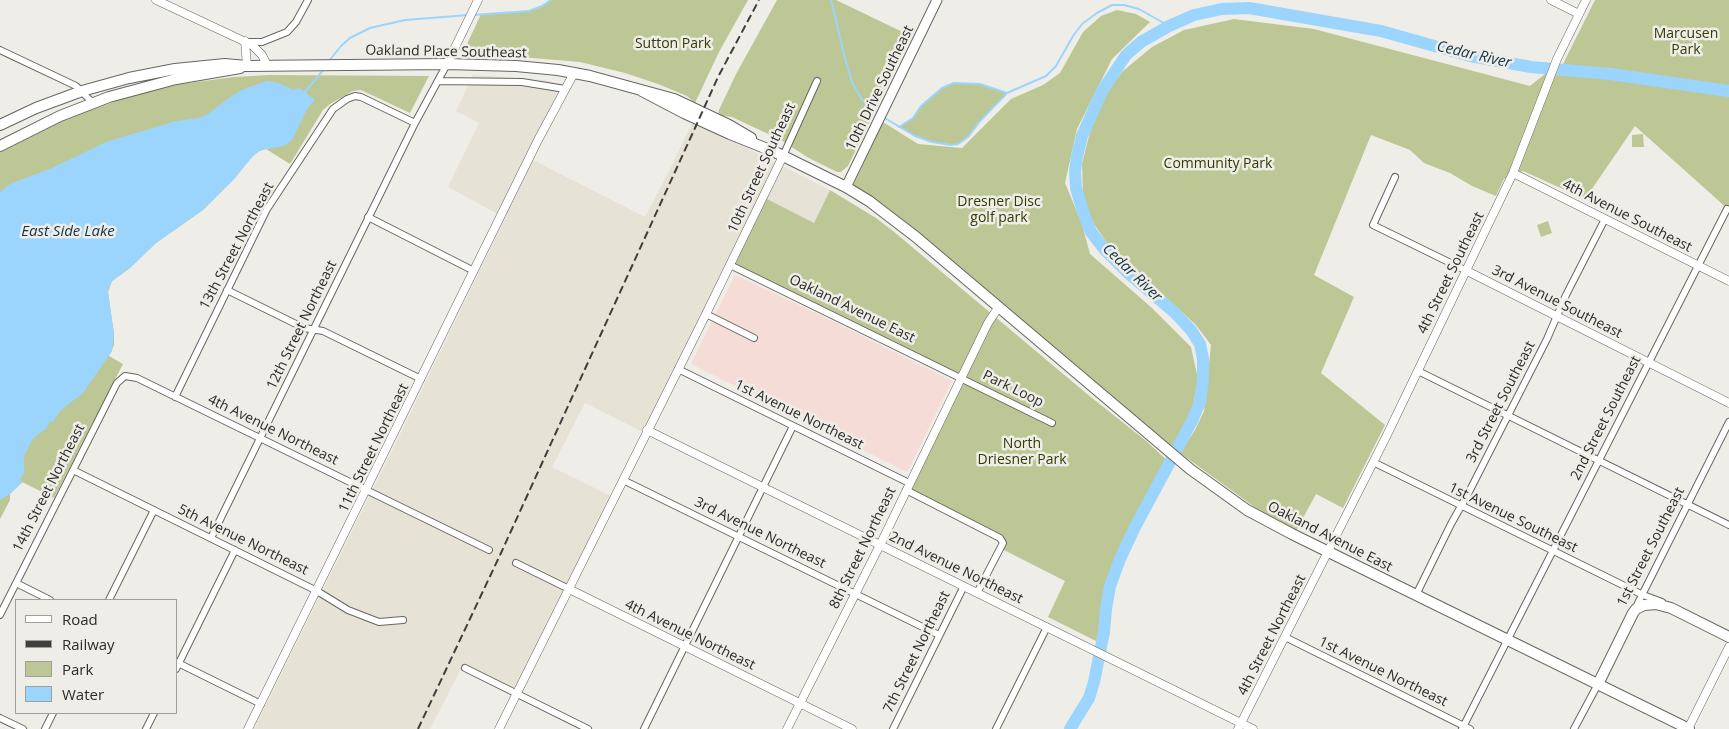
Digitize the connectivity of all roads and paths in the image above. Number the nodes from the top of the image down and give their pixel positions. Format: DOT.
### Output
graph roads {
  1 [pos="156,0"];
  2 [pos="308,0"];
  3 [pos="478,0"];
  4 [pos="937,0"];
  5 [pos="1551,0"];
  6 [pos="1586,0"];
  7 [pos="1579,14"];
  8 [pos="245,41"];
  9 [pos="0,50"];
  10 [pos="447,64"];
  11 [pos="267,65"];
  12 [pos="247,66"];
  13 [pos="574,73"];
  14 [pos="438,80"];
  15 [pos="816,81"];
  16 [pos="566,89"];
  17 [pos="82,91"];
  18 [pos="92,102"];
  19 [pos="415,123"];
  20 [pos="0,125"];
  21 [pos="0,146"];
  22 [pos="783,156"];
  23 [pos="1513,173"];
  24 [pos="1395,177"];
  25 [pos="846,187"];
  26 [pos="1727,209"];
  27 [pos="368,217"];
  28 [pos="1605,219"];
  29 [pos="730,265"];
  30 [pos="1698,265"];
  31 [pos="474,271"];
  32 [pos="1467,271"];
  33 [pos="1729,281"];
  34 [pos="227,290"];
  35 [pos="998,308"];
  36 [pos="706,314"];
  37 [pos="1557,316"];
  38 [pos="314,329"];
  39 [pos="754,338"];
  40 [pos="1648,362"];
  41 [pos="678,369"];
  42 [pos="1418,371"];
  43 [pos="125,376"];
  44 [pos="962,378"];
  45 [pos="421,379"];
  46 [pos="175,397"];
  47 [pos="1729,403"];
  48 [pos="1507,416"];
  49 [pos="1052,422"];
  50 [pos="1729,422"];
  51 [pos="793,426"];
  52 [pos="647,430"];
  53 [pos="260,438"];
  54 [pos="1598,461"];
  55 [pos="1373,462"];
  56 [pos="73,470"];
  57 [pos="623,480"];
  58 [pos="763,487"];
  59 [pos="907,487"];
  60 [pos="367,489"];
  61 [pos="1687,505"];
  62 [pos="1461,506"];
  63 [pos="154,510"];
  64 [pos="1729,526"];
  65 [pos="738,537"];
  66 [pos="211,538"];
  67 [pos="880,544"];
  68 [pos="235,550"];
  69 [pos="490,550"];
  70 [pos="1552,551"];
  71 [pos="1328,552"];
  72 [pos="516,563"];
  73 [pos="16,583"];
  74 [pos="964,586"];
  75 [pos="569,589"];
  76 [pos="317,590"];
  77 [pos="855,593"];
  78 [pos="977,593"];
  79 [pos="1416,595"];
  80 [pos="1643,595"];
  81 [pos="48,599"];
  82 [pos="110,599"];
  83 [pos="1671,608"];
  84 [pos="1634,613"];
  85 [pos="0,615"];
  86 [pos="403,620"];
  87 [pos="1047,627"];
  88 [pos="939,635"];
  89 [pos="1285,637"];
  90 [pos="1729,637"];
  91 [pos="1508,640"];
  92 [pos="685,646"];
  93 [pos="1729,647"];
  94 [pos="178,663"];
  95 [pos="178,665"];
  96 [pos="465,668"];
  97 [pos="1598,684"];
  98 [pos="516,693"];
  99 [pos="799,703"];
  100 [pos="261,704"];
  101 [pos="52,714"];
  102 [pos="154,714"];
  103 [pos="0,718"];
  104 [pos="1240,726"];
  105 [pos="1465,728"];
  106 [pos="23,729"];
  107 [pos="45,729"];
  108 [pos="146,729"];
  109 [pos="248,729"];
  110 [pos="499,729"];
  111 [pos="588,729"];
  112 [pos="644,729"];
  113 [pos="786,729"];
  114 [pos="852,729"];
  115 [pos="893,729"];
  116 [pos="996,729"];
  117 [pos="1253,729"];
  118 [pos="1574,729"];
  119 [pos="1689,729"];
  1 -- 8 [label="street"];
  2 -- 8 [label="street"];
  3 -- 10 [label="street"];
  4 -- 25 [label="main road, 10th Drive Southeast"];
  5 -- 7 [label="street"];
  6 -- 7 [label="street, 4th Street Southeast"];
  7 -- 23 [label="street, 4th Street Southeast"];
  8 -- 11 [label="street"];
  8 -- 12 [label="street"];
  9 -- 17 [label="street"];
  10 -- 11 [label="main road, Oakland Place Southeast"];
  10 -- 13 [label="main road, Oakland Place Southeast"];
  10 -- 14 [label="street, 12th Street Northeast"];
  11 -- 12 [label="main road, Oakland Place Southeast"];
  12 -- 17 [label="main road"];
  12 -- 18 [label="main road"];
  13 -- 16 [label="street, 11th Street Northeast"];
  13 -- 22 [label="main road, Oakland Place Southeast"];
  14 -- 16 [label="street"];
  14 -- 19 [label="street, 12th Street Northeast"];
  15 -- 22 [label="street, 10th Street Southeast"];
  16 -- 31 [label="street, 11th Street Northeast"];
  17 -- 18 [label="street"];
  17 -- 20 [label="main road"];
  18 -- 21 [label="main road"];
  19 -- 27 [label="street, 12th Street Northeast"];
  19 -- 34 [label="street, 13th Street Northeast"];
  22 -- 25 [label="main road, Oakland Place Southeast"];
  22 -- 29 [label="street, 10th Street Southeast"];
  23 -- 28 [label="street, 4th Avenue Southeast"];
  23 -- 32 [label="street, 4th Street Southeast"];
  24 -- 32 [label="street, 3rd Avenue Southeast"];
  25 -- 35 [label="main road, Oakland Place Southeast"];
  26 -- 30 [label="street, 2nd Street Southeast"];
  27 -- 31 [label="street"];
  27 -- 38 [label="street, 12th Street Northeast"];
  28 -- 30 [label="street, 4th Avenue Southeast"];
  28 -- 37 [label="street, 3rd Street Southeast"];
  29 -- 36 [label="street, 10th Street Southeast"];
  29 -- 44 [label="street, Oakland Avenue East"];
  30 -- 33 [label="street, 4th Avenue Southeast"];
  30 -- 40 [label="street, 2nd Street Southeast"];
  31 -- 45 [label="street, 11th Street Northeast"];
  32 -- 37 [label="street, 3rd Avenue Southeast"];
  32 -- 42 [label="street, 4th Street Southeast"];
  34 -- 38 [label="street"];
  34 -- 46 [label="street, 13th Street Northeast"];
  35 -- 44 [label="street, 8th Street Northeast"];
  35 -- 71 [label="main road, Oakland Avenue East"];
  36 -- 39 [label="street"];
  36 -- 41 [label="street, 10th Street Southeast"];
  37 -- 40 [label="street, 3rd Avenue Southeast"];
  37 -- 48 [label="street, 3rd Street Southeast"];
  38 -- 45 [label="street"];
  38 -- 53 [label="street, 12th Street Northeast"];
  40 -- 47 [label="street, 3rd Avenue Southeast"];
  40 -- 54 [label="street, 2nd Street Southeast"];
  41 -- 51 [label="street, 1st Avenue Northeast"];
  41 -- 52 [label="street, 10th Street Southeast"];
  42 -- 48 [label="street"];
  42 -- 55 [label="street, 4th Street Southeast"];
  43 -- 46 [label="street, 4th Avenue Northeast"];
  43 -- 56 [label="street, 14th Street Northeast"];
  44 -- 49 [label="street, Park Loop"];
  44 -- 59 [label="street, 8th Street Northeast"];
  45 -- 60 [label="street, 11th Street Northeast"];
  46 -- 53 [label="street, 4th Avenue Northeast"];
  48 -- 54 [label="street"];
  48 -- 62 [label="street, 3rd Street Southeast"];
  50 -- 61 [label="street, 1st Street Southeast"];
  51 -- 58 [label="street"];
  51 -- 59 [label="street, 1st Avenue Northeast"];
  52 -- 57 [label="street, 10th Street Southeast"];
  52 -- 58 [label="street, 2nd Avenue Northeast"];
  53 -- 60 [label="street, 4th Avenue Northeast"];
  53 -- 66 [label="street, 12th Street Northeast"];
  54 -- 61 [label="street"];
  54 -- 70 [label="street, 2nd Street Southeast"];
  55 -- 62 [label="street, 1st Avenue Southeast"];
  55 -- 71 [label="street, 4th Street Southeast"];
  56 -- 63 [label="street, 5th Avenue Northeast"];
  56 -- 73 [label="street, 14th Street Northeast"];
  57 -- 65 [label="street, 3rd Avenue Northeast"];
  57 -- 75 [label="street, 10th Street Southeast"];
  58 -- 65 [label="street"];
  58 -- 67 [label="street, 2nd Avenue Northeast"];
  59 -- 67 [label="street, 8th Street Northeast"];
  59 -- 78 [label="street, 1st Avenue Northeast"];
  60 -- 69 [label="street, 4th Avenue Northeast"];
  60 -- 76 [label="street, 11th Street Northeast"];
  61 -- 64 [label="street"];
  61 -- 80 [label="street, 1st Street Southeast"];
  62 -- 70 [label="street, 1st Avenue Southeast"];
  62 -- 79 [label="street, 3rd Street Southeast"];
  63 -- 66 [label="street, 5th Avenue Northeast"];
  63 -- 82 [label="street"];
  65 -- 77 [label="street, 3rd Avenue Northeast"];
  65 -- 92 [label="street"];
  66 -- 68 [label="street, 5th Avenue Northeast"];
  67 -- 74 [label="street, 2nd Avenue Northeast"];
  67 -- 77 [label="street, 8th Street Northeast"];
  68 -- 76 [label="street, 5th Avenue Northeast"];
  68 -- 94 [label="street"];
  70 -- 80 [label="street, 1st Avenue Southeast"];
  70 -- 91 [label="street, 2nd Street Southeast"];
  71 -- 79 [label="main road, Oakland Avenue East"];
  71 -- 89 [label="street, 4th Street Northeast"];
  72 -- 75 [label="street, 4th Avenue Northeast"];
  73 -- 81 [label="street"];
  73 -- 85 [label="street, 14th Street Northeast"];
  74 -- 78 [label="street, 2nd Avenue Northeast"];
  74 -- 88 [label="street, 7th Street Northeast"];
  75 -- 92 [label="street, 4th Avenue Northeast"];
  75 -- 98 [label="street, 10th Street Southeast"];
  76 -- 86 [label="street, 5th Avenue Northeast"];
  76 -- 100 [label="street, 11th Street Northeast"];
  77 -- 88 [label="street, 3rd Avenue Northeast"];
  77 -- 99 [label="street, 8th Street Northeast"];
  78 -- 87 [label="street, 2nd Avenue Northeast"];
  79 -- 91 [label="main road, Oakland Avenue East"];
  80 -- 83 [label="street, 1st Avenue Southeast"];
  80 -- 84 [label="street, 1st Street Southeast"];
  83 -- 84 [label="main road"];
  83 -- 90 [label="main road"];
  84 -- 97 [label="main road, 1st Street Southeast"];
  87 -- 104 [label="street, 2nd Avenue Northeast"];
  87 -- 116 [label="street"];
  88 -- 115 [label="street, 7th Street Northeast"];
  89 -- 104 [label="street, 4th Street Northeast"];
  89 -- 105 [label="street, 1st Avenue Northeast"];
  91 -- 97 [label="main road, Oakland Avenue East"];
  91 -- 105 [label="street, 2nd Street Southeast"];
  92 -- 99 [label="street, 4th Avenue Northeast"];
  92 -- 112 [label="street"];
  93 -- 119 [label="street"];
  95 -- 100 [label="street"];
  96 -- 98 [label="street"];
  97 -- 118 [label="street"];
  97 -- 119 [label="main road, Oakland Avenue East"];
  98 -- 110 [label="street, 10th Street Southeast"];
  98 -- 111 [label="street"];
  99 -- 113 [label="street, 8th Street Northeast"];
  99 -- 114 [label="street, 4th Avenue Northeast"];
  100 -- 109 [label="street, 11th Street Northeast"];
  101 -- 107 [label="street"];
  102 -- 108 [label="street"];
  103 -- 106 [label="street"];
  104 -- 117 [label="street, 2nd Avenue Northeast"];
}
